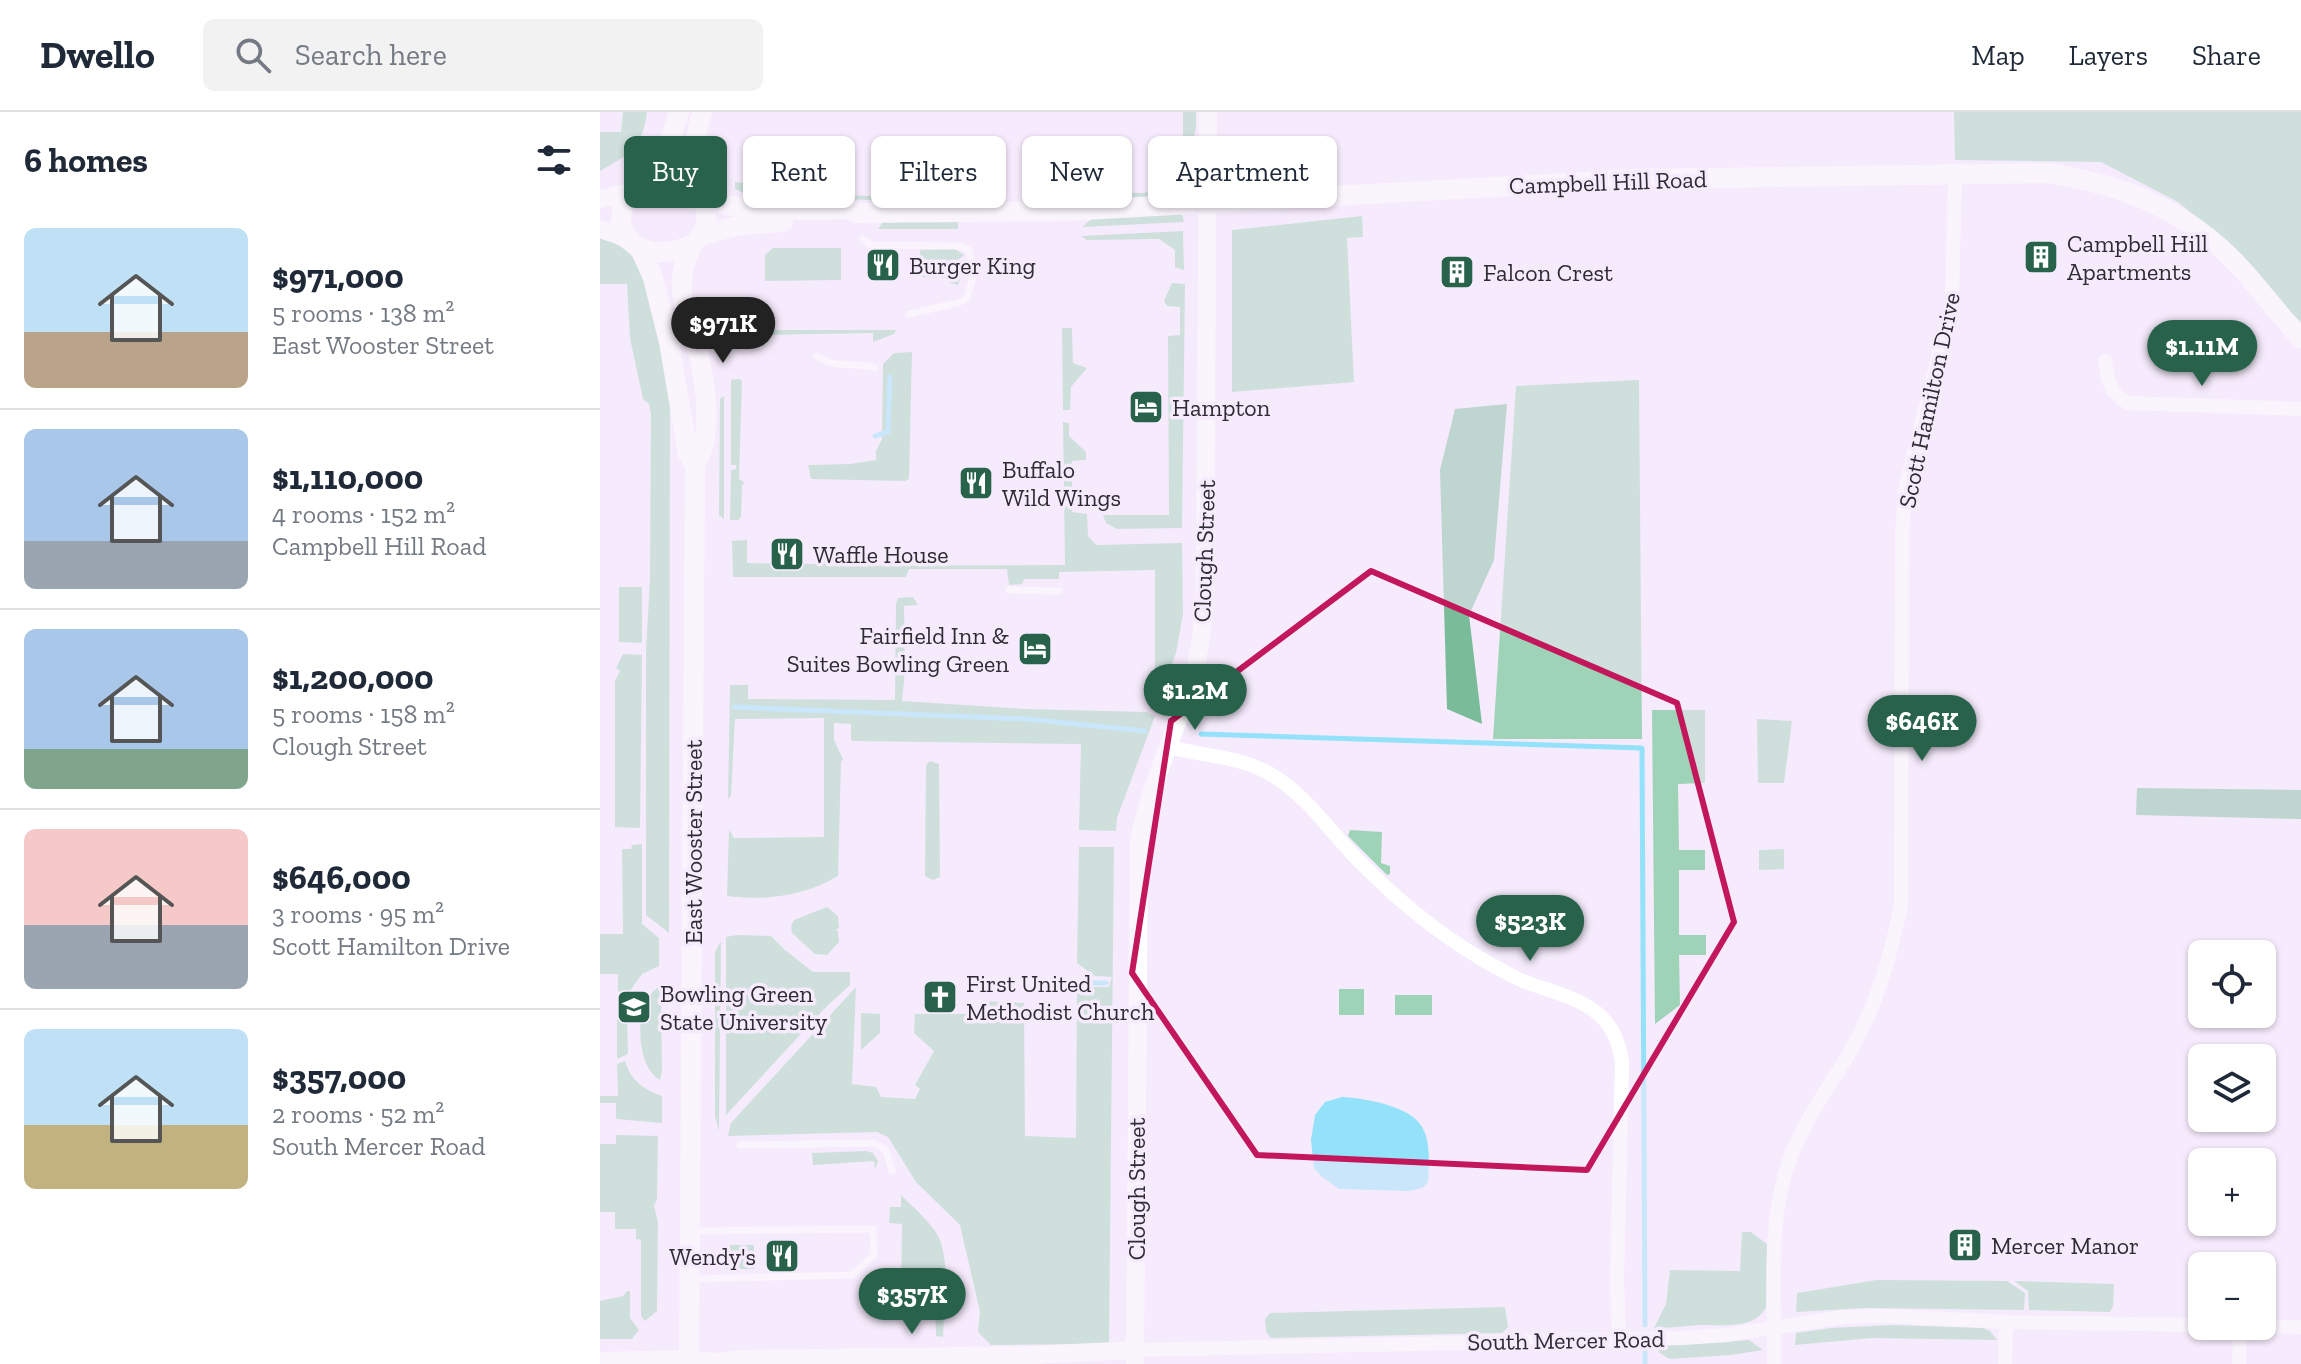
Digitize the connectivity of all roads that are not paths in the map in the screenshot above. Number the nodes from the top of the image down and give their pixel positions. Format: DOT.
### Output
graph roads {
  1 [pos="679,112"];
  2 [pos="702,112"];
  3 [pos="1208,112"];
  4 [pos="672,136"];
  5 [pos="696,136"];
  6 [pos="1208,136"];
  7 [pos="1955,176"];
  8 [pos="624,193"];
  9 [pos="1337,196"];
  10 [pos="600,199"];
  11 [pos="624,204"];
  12 [pos="727,206"];
  13 [pos="1148,207"];
  14 [pos="703,208"];
  15 [pos="1208,208"];
  16 [pos="856,213"];
  17 [pos="600,229"];
  18 [pos="698,239"];
  19 [pos="863,239"];
  20 [pos="634,243"];
  21 [pos="909,314"];
  22 [pos="2301,338"];
  23 [pos="817,356"];
  24 [pos="2105,361"];
  25 [pos="875,368"];
  26 [pos="2301,409"];
  27 [pos="695,464"];
  28 [pos="1009,590"];
  29 [pos="1059,591"];
  30 [pos="1167,746"];
  31 [pos="740,1145"];
  32 [pos="892,1171"];
  33 [pos="690,1231"];
  34 [pos="690,1279"];
  35 [pos="2006,1322"];
  36 [pos="2188,1325"];
  37 [pos="1774,1327"];
  38 [pos="2276,1327"];
  39 [pos="2301,1327"];
  40 [pos="1619,1339"];
  41 [pos="2240,1340"];
  42 [pos="1135,1357"];
  43 [pos="600,1362"];
  44 [pos="689,1362"];
  45 [pos="1774,1364"];
  46 [pos="2005,1364"];
  47 [pos="2239,1364"];
  1 -- 4 [label="main road, East Wooster Street"];
  2 -- 5 [label="main road, East Wooster Street"];
  3 -- 6 [label="street, Clough Street"];
  7 -- 9 [label="main road, Campbell Hill Road"];
  7 -- 22 [label="main road, Campbell Hill Road"];
  7 -- 37 [label="street, Scott Hamilton Drive"];
  8 -- 10 [label="street"];
  11 -- 20 [label="main road, East Wooster Street"];
  12 -- 16 [label="main road, Campbell Hill Road"];
  13 -- 16 [label="main road, Campbell Hill Road"];
  14 -- 18 [label="main road, East Wooster Street"];
  15 -- 30 [label="street, Clough Street"];
  16 -- 18 [label="main road, Campbell Hill Road"];
  17 -- 20 [label="street"];
  18 -- 20 [label="main road"];
  18 -- 27 [label="main road, East Wooster Street"];
  19 -- 21 [label="lane"];
  20 -- 27 [label="main road, East Wooster Street"];
  23 -- 25 [label="lane"];
  24 -- 26 [label="street"];
  27 -- 33 [label="main road, East Wooster Street"];
  28 -- 29 [label="lane"];
  30 -- 40 [label="street"];
  30 -- 42 [label="street, Clough Street"];
  31 -- 32 [label="lane"];
  33 -- 34 [label="main road, East Wooster Street"];
  33 -- 34 [label="lane"];
  34 -- 44 [label="main road, East Wooster Street"];
  35 -- 36 [label="street, South Mercer Road"];
  35 -- 37 [label="street, South Mercer Road"];
  35 -- 46 [label="street"];
  37 -- 40 [label="street, South Mercer Road"];
  37 -- 45 [label="street, Scott Hamilton Drive"];
  38 -- 39 [label="street"];
  40 -- 42 [label="street, South Mercer Road"];
  41 -- 47 [label="street"];
  42 -- 44 [label="street, South Mercer Road"];
  43 -- 44 [label="main road"];
}
